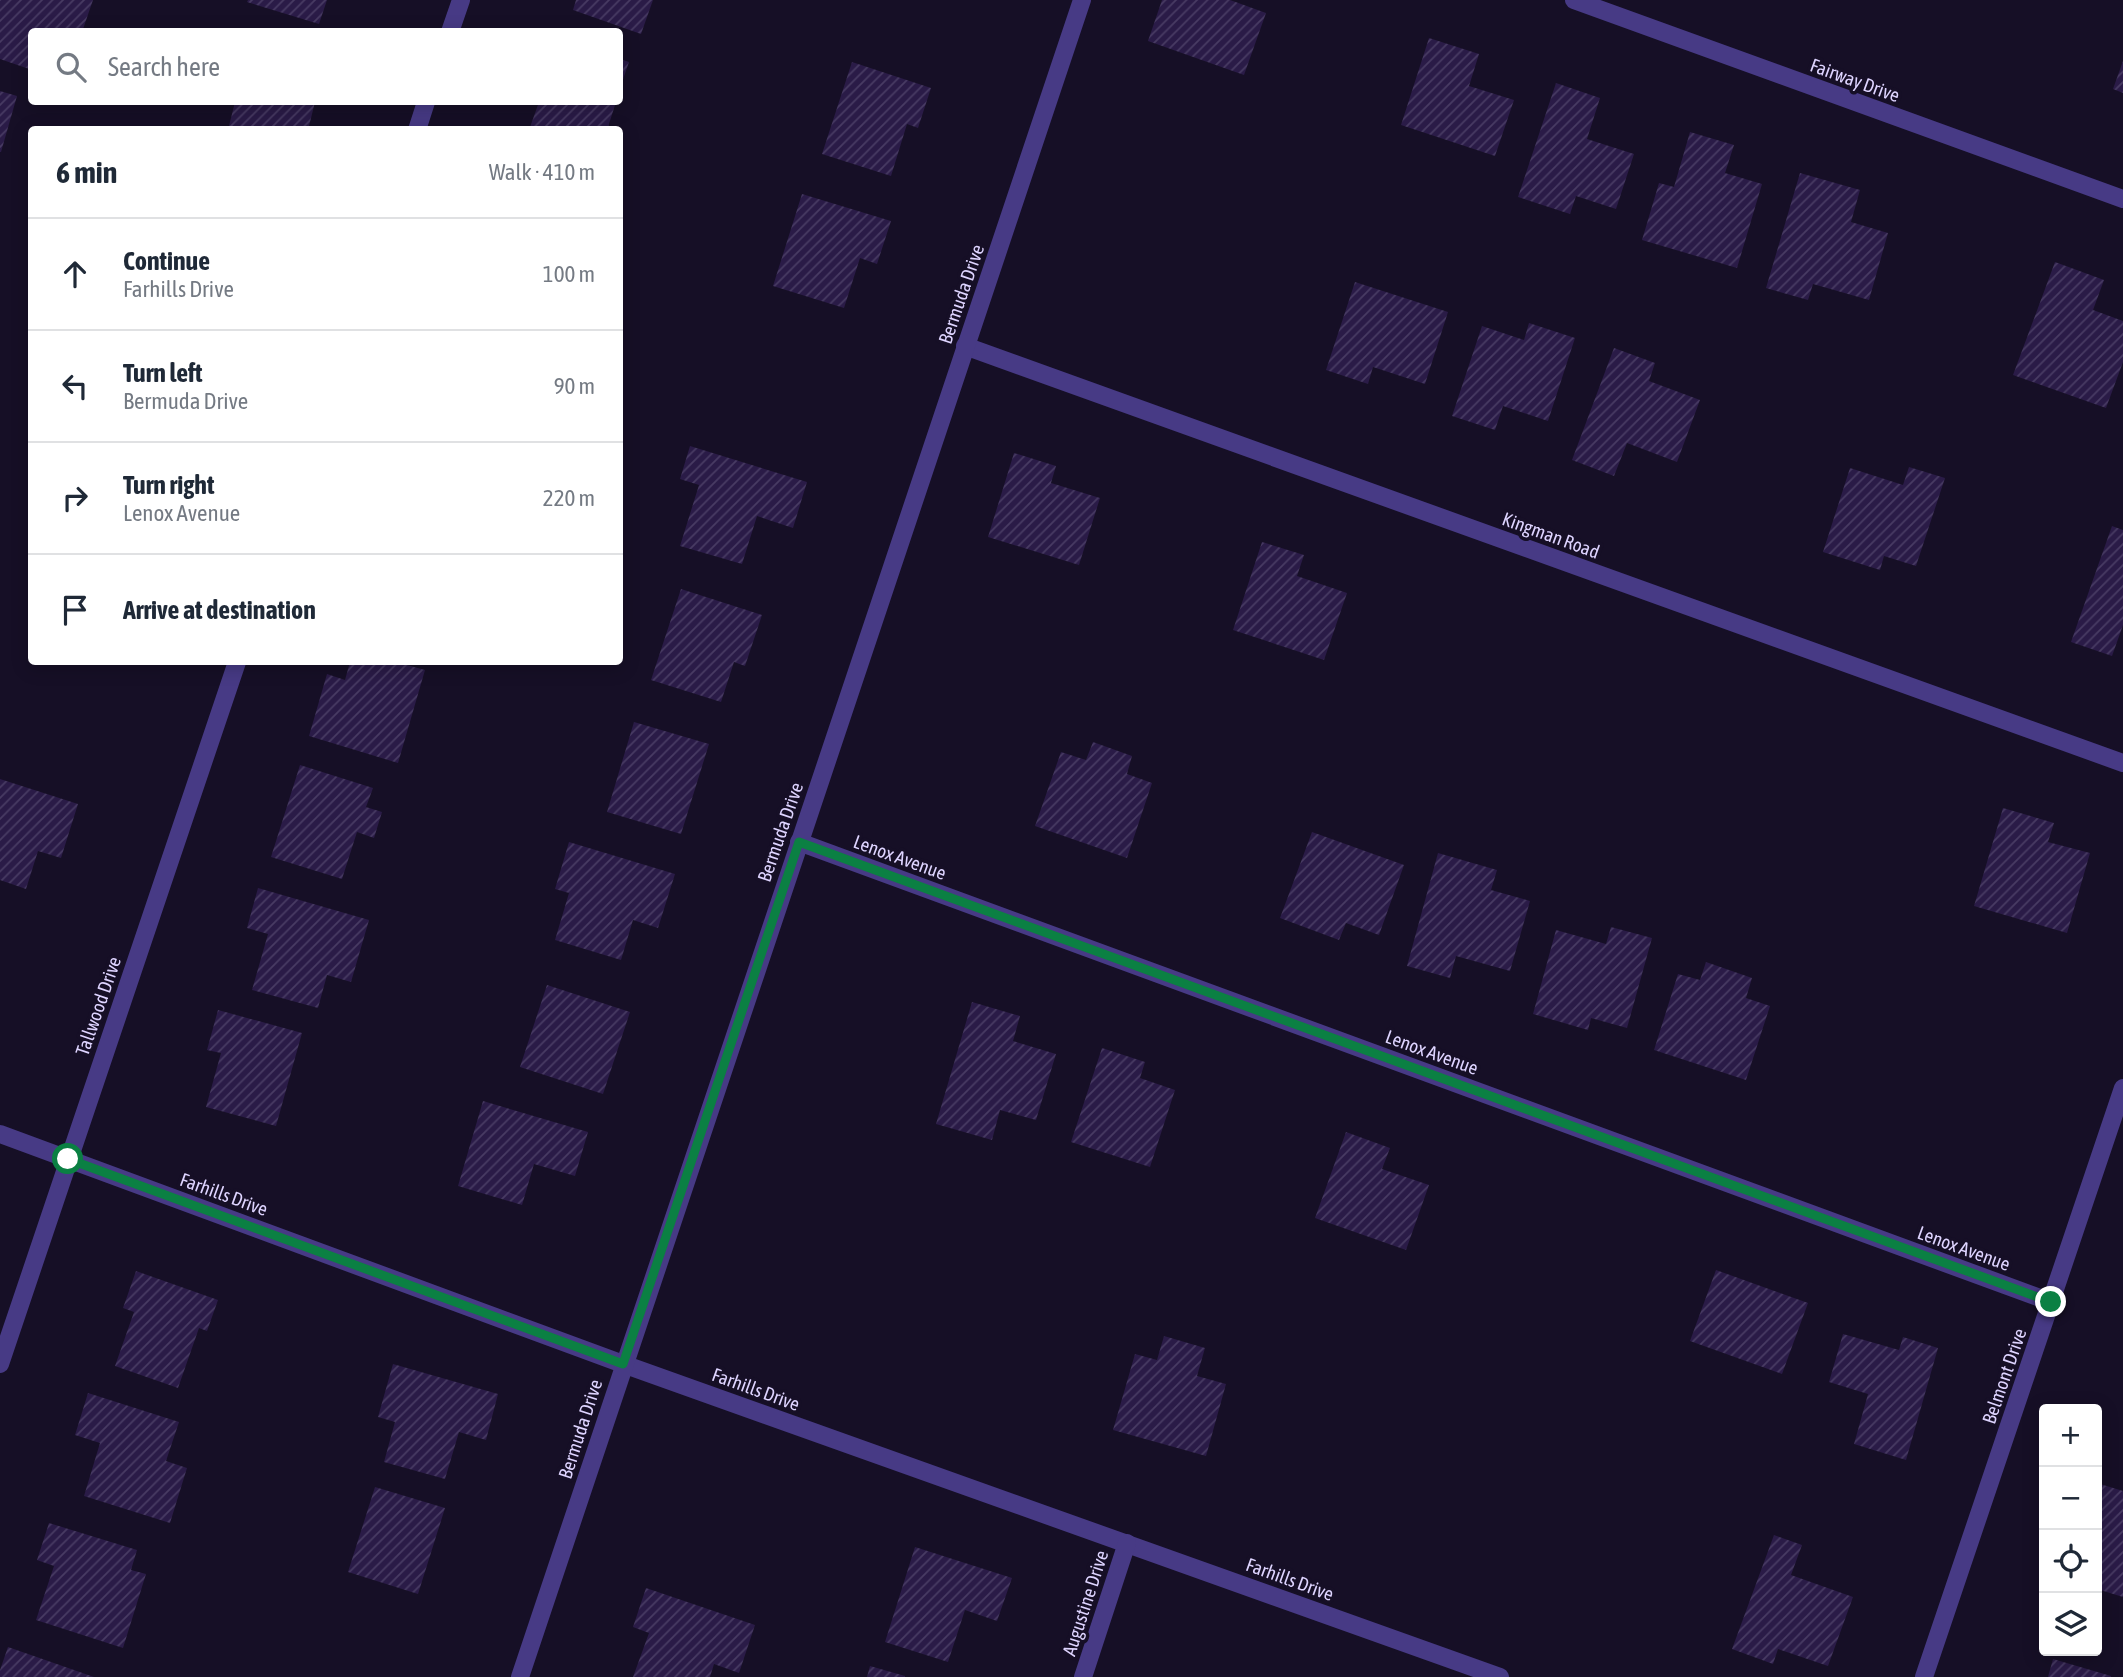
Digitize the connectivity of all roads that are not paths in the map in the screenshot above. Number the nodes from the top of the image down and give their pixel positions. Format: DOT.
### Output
graph roads {
  1 [pos="461,0"];
  2 [pos="1082,0"];
  3 [pos="1574,0"];
  4 [pos="451,28"];
  5 [pos="425,105"];
  6 [pos="418,126"];
  7 [pos="2123,199"];
  8 [pos="965,346"];
  9 [pos="236,665"];
  10 [pos="2123,763"];
  11 [pos="799,842"];
  12 [pos="2123,1088"];
  13 [pos="0,1134"];
  14 [pos="68,1159"];
  15 [pos="2051,1302"];
  16 [pos="0,1364"];
  17 [pos="623,1364"];
  18 [pos="1127,1543"];
  19 [pos="520,1677"];
  20 [pos="1083,1677"];
  21 [pos="1500,1677"];
  22 [pos="1924,1677"];
  1 -- 4 [label="street"];
  2 -- 8 [label="street, Bermuda Drive"];
  3 -- 7 [label="street, Fairway Drive"];
  5 -- 6 [label="street"];
  8 -- 10 [label="street, Kingman Road"];
  8 -- 11 [label="street, Bermuda Drive"];
  9 -- 14 [label="street, Tallwood Drive"];
  11 -- 15 [label="street, Lenox Avenue"];
  11 -- 17 [label="street, Bermuda Drive"];
  12 -- 15 [label="street, Belmont Drive"];
  13 -- 14 [label="street, Farhills Drive"];
  14 -- 16 [label="street, Tallwood Drive"];
  14 -- 17 [label="street, Farhills Drive"];
  15 -- 22 [label="street, Belmont Drive"];
  17 -- 18 [label="street, Farhills Drive"];
  17 -- 19 [label="street, Bermuda Drive"];
  18 -- 20 [label="street, Augustine Drive"];
  18 -- 21 [label="street, Farhills Drive"];
}
